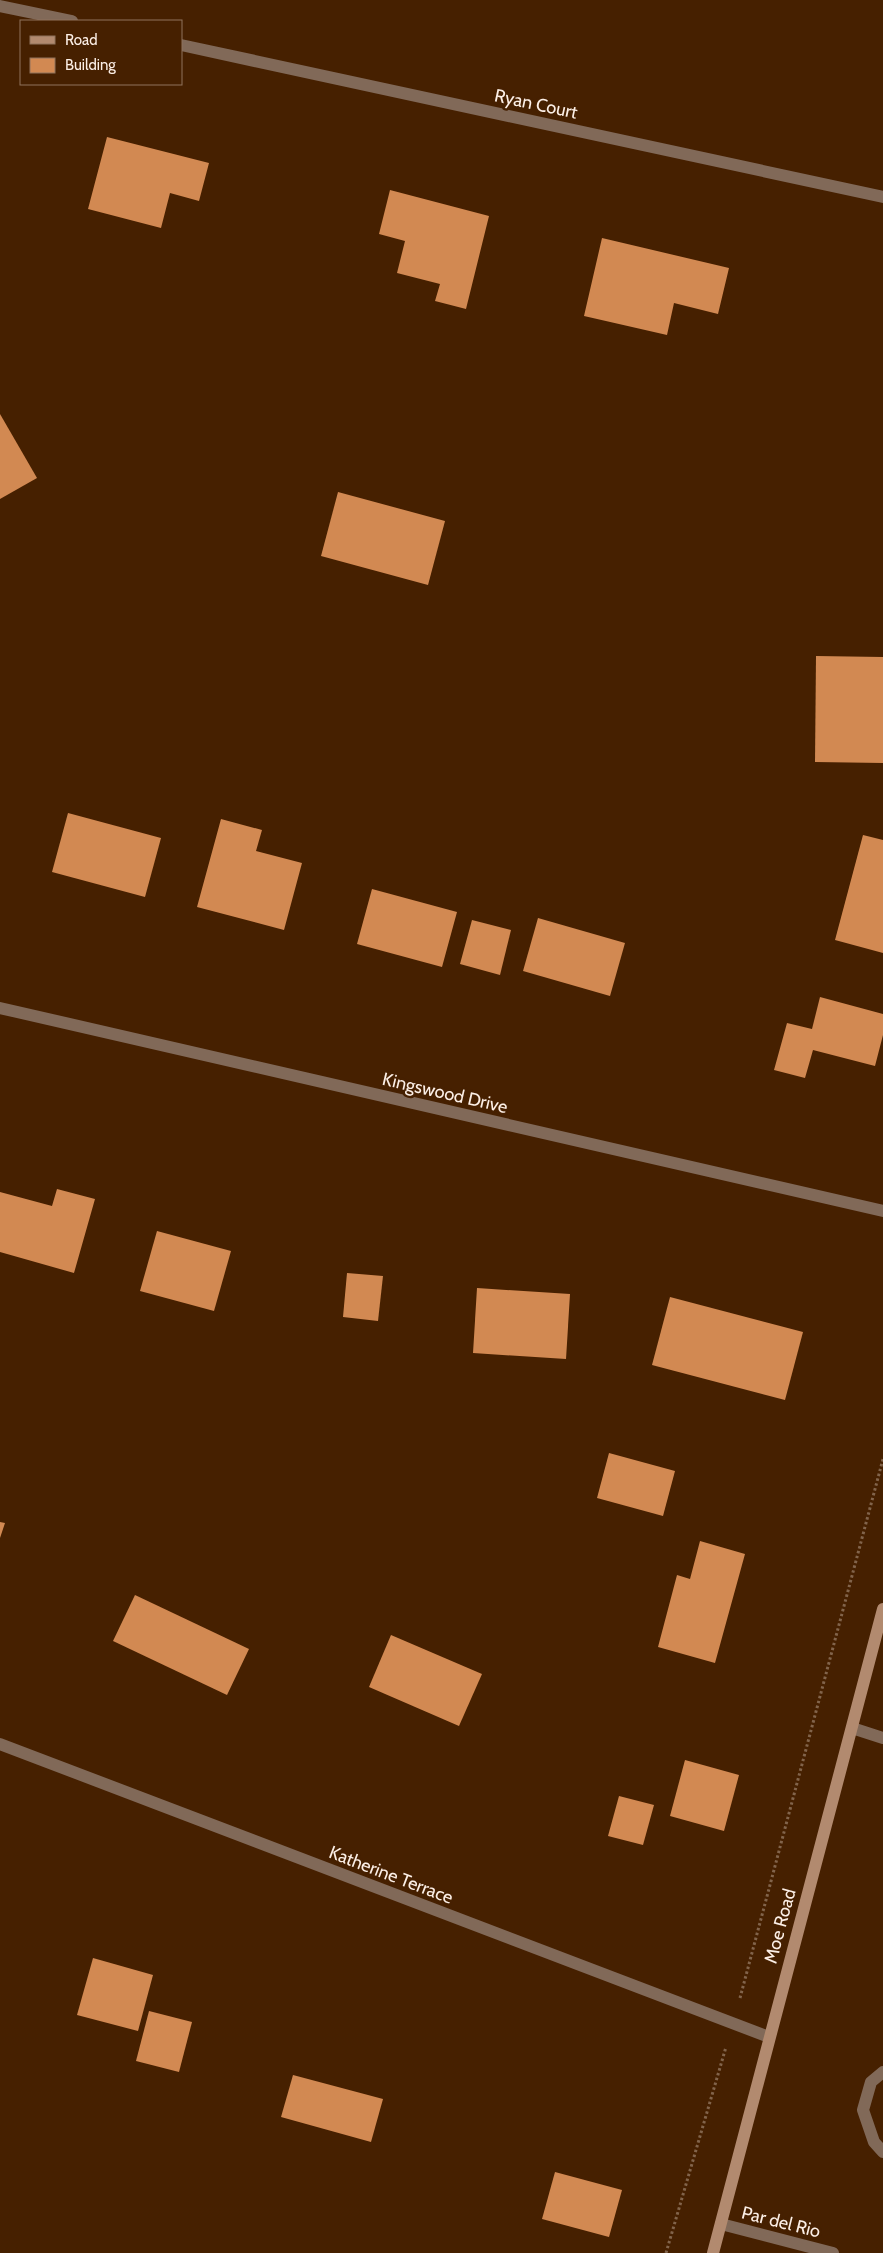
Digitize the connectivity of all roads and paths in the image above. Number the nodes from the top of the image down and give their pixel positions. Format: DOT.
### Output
graph roads {
  1 [pos="0,6"];
  2 [pos="67,20"];
  3 [pos="182,45"];
  4 [pos="883,197"];
  5 [pos="0,1008"];
  6 [pos="883,1211"];
  7 [pos="883,1459"];
  8 [pos="883,1609"];
  9 [pos="852,1728"];
  10 [pos="883,1738"];
  11 [pos="0,1744"];
  12 [pos="732,2023"];
  13 [pos="769,2037"];
  14 [pos="883,2072"];
  15 [pos="883,2152"];
  16 [pos="720,2224"];
  17 [pos="666,2253"];
  18 [pos="713,2253"];
  19 [pos="833,2253"];
  1 -- 2 [label="street"];
  3 -- 4 [label="street, Ryan Court"];
  5 -- 6 [label="street, Kingswood Drive"];
  7 -- 12 [label="path"];
  8 -- 9 [label="street, Moe Road"];
  9 -- 10 [label="street"];
  9 -- 13 [label="street, Moe Road"];
  11 -- 12 [label="street, Katherine Terrace"];
  12 -- 13 [label="street, Katherine Terrace"];
  12 -- 17 [label="path"];
  13 -- 16 [label="street, Moe Road"];
  14 -- 15 [label="street"];
  16 -- 18 [label="street, Moe Road"];
  16 -- 19 [label="street, Par del Rio"];
}
